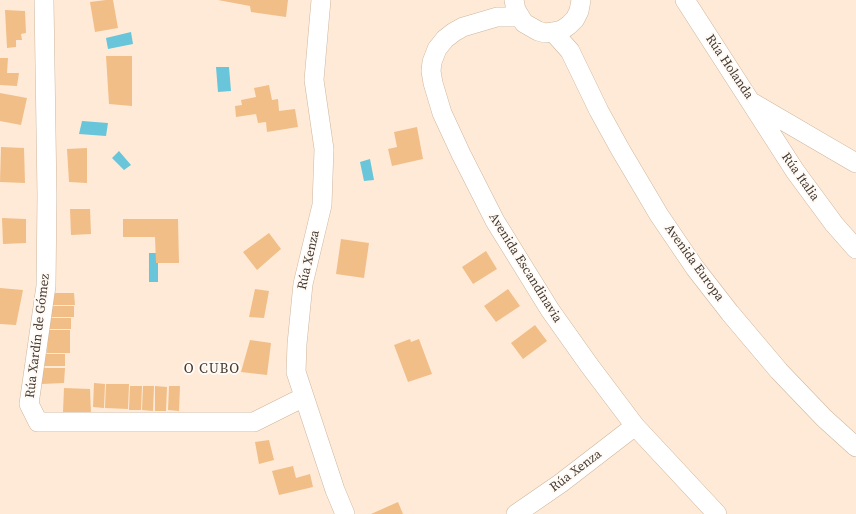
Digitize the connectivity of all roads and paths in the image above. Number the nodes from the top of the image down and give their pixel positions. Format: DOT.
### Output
graph roads {
  1 [pos="44,0"];
  2 [pos="321,0"];
  3 [pos="581,0"];
  4 [pos="685,0"];
  5 [pos="516,6"];
  6 [pos="561,29"];
  7 [pos="751,102"];
  8 [pos="806,135"];
  9 [pos="784,154"];
  10 [pos="856,163"];
  11 [pos="856,249"];
  12 [pos="304,397"];
  13 [pos="635,426"];
  14 [pos="856,447"];
  15 [pos="345,514"];
  16 [pos="516,514"];
  17 [pos="717,514"];
  1 -- 12 [label="street, Rúa Xardín de Gómez"];
  2 -- 12 [label="street, Rúa Xenza"];
  3 -- 6 [label="street"];
  4 -- 7 [label="street, Rúa Holanda"];
  5 -- 6 [label="street"];
  5 -- 13 [label="street, Avenida Escandinavia"];
  6 -- 14 [label="street, Avenida Europa"];
  7 -- 8 [label="street, Rúa Holanda"];
  7 -- 9 [label="street, Rúa Italia"];
  8 -- 9 [label="street"];
  8 -- 10 [label="street, Rúa Holanda"];
  9 -- 11 [label="street, Rúa Italia"];
  12 -- 15 [label="street, Rúa Xenza"];
  13 -- 16 [label="street, Rúa Xenza"];
  13 -- 17 [label="street, Avenida Escandinavia"];
}
